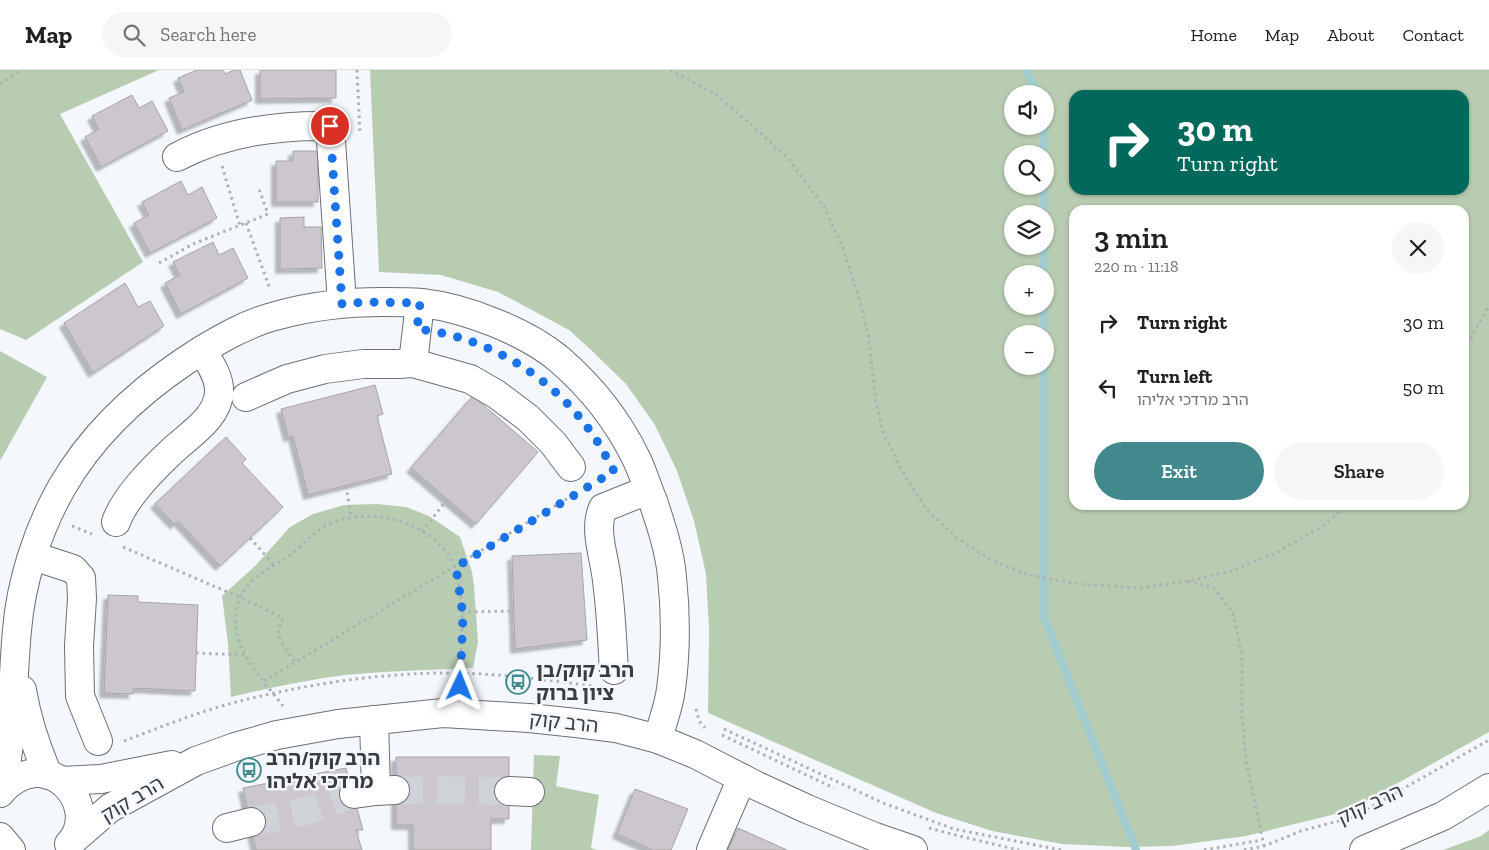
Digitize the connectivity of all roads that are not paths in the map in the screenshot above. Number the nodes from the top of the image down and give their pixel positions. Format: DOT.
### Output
graph roads {
  1 [pos="177,157"];
  2 [pos="420,303"];
  3 [pos="342,304"];
  4 [pos="202,350"];
  5 [pos="413,363"];
  6 [pos="246,397"];
  7 [pos="576,479"];
  8 [pos="648,490"];
  9 [pos="110,534"];
  10 [pos="45,560"];
  11 [pos="16,654"];
  12 [pos="614,670"];
  13 [pos="374,720"];
  14 [pos="658,739"];
  15 [pos="98,741"];
  16 [pos="196,761"];
  17 [pos="55,778"];
  18 [pos="742,778"];
  19 [pos="1489,788"];
  20 [pos="375,792"];
  21 [pos="0,793"];
  22 [pos="0,837"];
  23 [pos="918,838"];
  24 [pos="873,844"];
  25 [pos="67,845"];
  26 [pos="11,850"];
  27 [pos="711,850"];
  28 [pos="1364,850"];
  1 -- 3 [label="street"];
  2 -- 3 [label="street"];
  2 -- 5 [label="street"];
  2 -- 8 [label="street"];
  3 -- 4 [label="street"];
  4 -- 9 [label="street"];
  4 -- 10 [label="street"];
  5 -- 6 [label="street"];
  5 -- 7 [label="street"];
  8 -- 12 [label="street"];
  8 -- 14 [label="street"];
  10 -- 11 [label="street"];
  10 -- 15 [label="street"];
  11 -- 17 [label="street"];
  11 -- 21 [label="street"];
  13 -- 14 [label="street, הרב קוק"];
  13 -- 16 [label="street, הרב קוק"];
  13 -- 20 [label="street"];
  14 -- 18 [label="street, הרב קוק"];
  16 -- 17 [label="street, הרב קוק"];
  16 -- 25 [label="street, הרב קוק"];
  17 -- 21 [label="street, הרב קוק"];
  17 -- 25 [label="street"];
  18 -- 24 [label="street, הרב קוק"];
  18 -- 27 [label="street"];
  19 -- 28 [label="street, הרב קוק"];
  22 -- 26 [label="street"];
  23 -- 24 [label="street, הרב קוק"];
}
